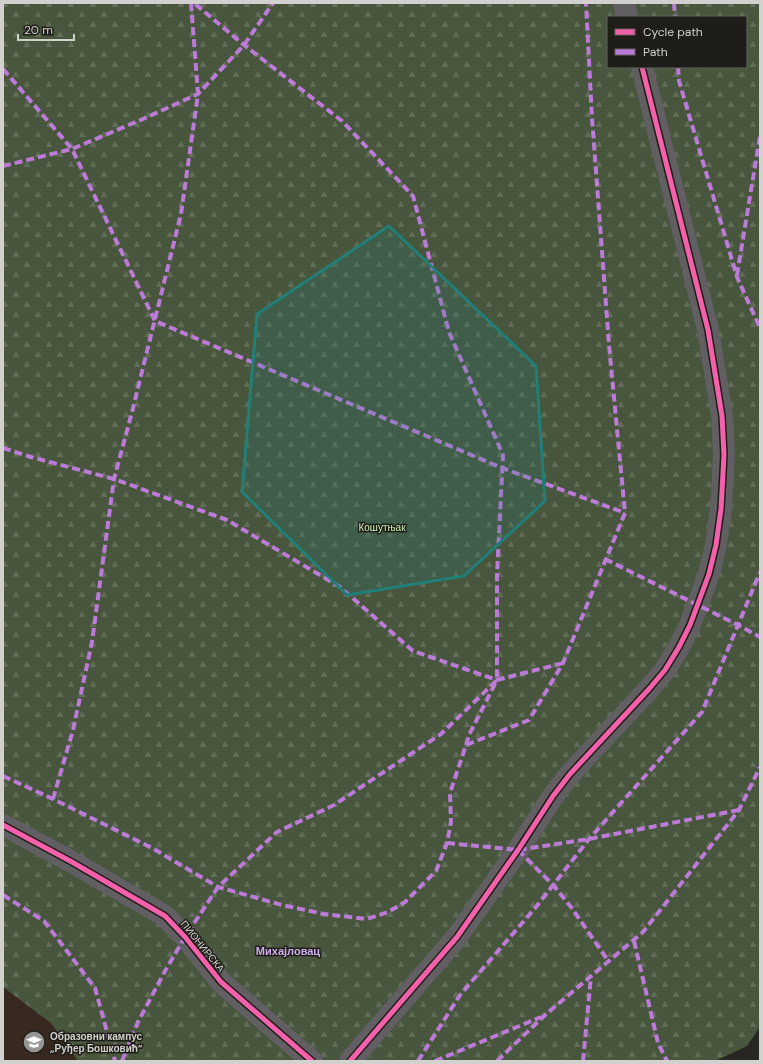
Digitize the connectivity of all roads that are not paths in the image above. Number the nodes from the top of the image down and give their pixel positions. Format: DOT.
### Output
graph roads {
  1 [pos="624,3"];
  2 [pos="627,16"];
  3 [pos="642,68"];
  4 [pos="3,825"];
  5 [pos="312,1061"];
  6 [pos="350,1061"];
  1 -- 2 [label="street"];
  3 -- 6 [label="street"];
  4 -- 5 [label="street, ПИОНИРСКА"];
}
